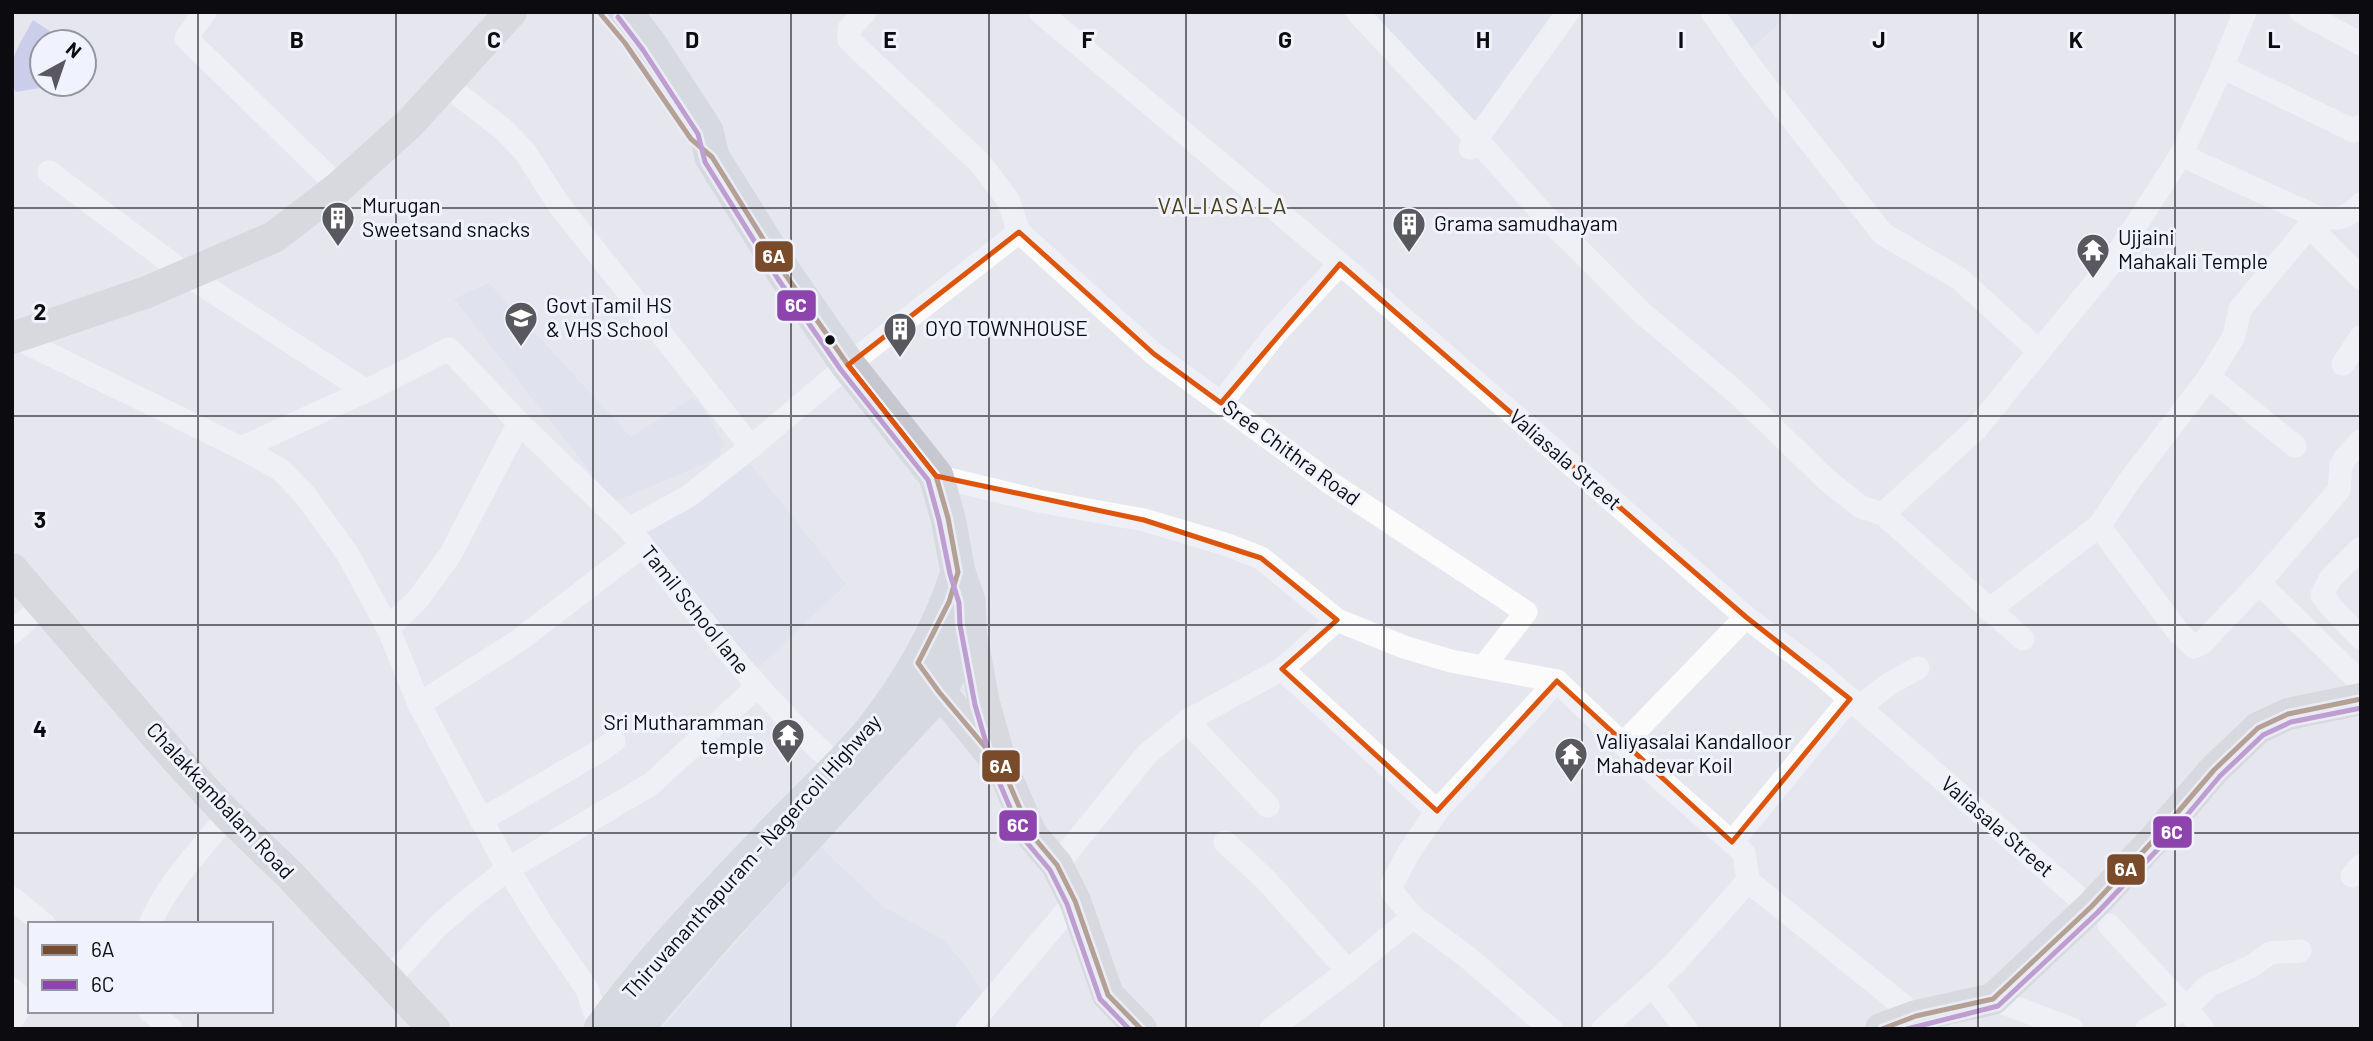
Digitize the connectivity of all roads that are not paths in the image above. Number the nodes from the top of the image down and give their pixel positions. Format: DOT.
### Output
graph roads {
  1 [pos="205,12"];
  2 [pos="511,12"];
  3 [pos="599,12"];
  4 [pos="625,12"];
  5 [pos="637,12"];
  6 [pos="865,12"];
  7 [pos="1040,12"];
  8 [pos="1357,12"];
  9 [pos="1567,12"];
  10 [pos="1712,12"];
  11 [pos="2301,12"];
  12 [pos="2238,15"];
  13 [pos="2361,44"];
  14 [pos="650,45"];
  15 [pos="2222,67"];
  16 [pos="446,85"];
  17 [pos="2361,127"];
  18 [pos="1474,144"];
  19 [pos="2181,155"];
  20 [pos="712,157"];
  21 [pos="49,172"];
  22 [pos="339,187"];
  23 [pos="2361,204"];
  24 [pos="2313,222"];
  25 [pos="1019,232"];
  26 [pos="1340,264"];
  27 [pos="187,275"];
  28 [pos="2361,278"];
  29 [pos="13,337"];
  30 [pos="2361,337"];
  31 [pos="2039,351"];
  32 [pos="2343,364"];
  33 [pos="848,365"];
  34 [pos="2209,377"];
  35 [pos="366,391"];
  36 [pos="1221,403"];
  37 [pos="519,423"];
  38 [pos="2361,440"];
  39 [pos="2295,446"];
  40 [pos="751,447"];
  41 [pos="241,448"];
  42 [pos="936,476"];
  43 [pos="1883,514"];
  44 [pos="2099,526"];
  45 [pos="636,538"];
  46 [pos="2360,549"];
  47 [pos="12,569"];
  48 [pos="958,572"];
  49 [pos="2259,583"];
  50 [pos="44,604"];
  51 [pos="1989,610"];
  52 [pos="1746,617"];
  53 [pos="1337,620"];
  54 [pos="969,623"];
  55 [pos="388,628"];
  56 [pos="12,633"];
  57 [pos="2361,638"];
  58 [pos="2023,639"];
  59 [pos="918,663"];
  60 [pos="1484,666"];
  61 [pos="1918,668"];
  62 [pos="1282,669"];
  63 [pos="1557,681"];
  64 [pos="2361,683"];
  65 [pos="758,686"];
  66 [pos="939,692"];
  67 [pos="2361,699"];
  68 [pos="1854,703"];
  69 [pos="419,704"];
  70 [pos="1187,721"];
  71 [pos="614,741"];
  72 [pos="1623,744"];
  73 [pos="838,766"];
  74 [pos="1002,767"];
  75 [pos="1268,806"];
  76 [pos="1437,811"];
  77 [pos="228,815"];
  78 [pos="481,820"];
  79 [pos="1225,842"];
  80 [pos="1732,842"];
  81 [pos="1056,865"];
  82 [pos="508,869"];
  83 [pos="1748,881"];
  84 [pos="12,898"];
  85 [pos="1075,901"];
  86 [pos="2098,915"];
  87 [pos="1413,917"];
  88 [pos="42,922"];
  89 [pos="151,922"];
  90 [pos="2300,951"];
  91 [pos="1348,971"];
  92 [pos="388,980"];
  93 [pos="1652,985"];
  94 [pos="12,989"];
  95 [pos="1993,999"];
  96 [pos="2186,1007"];
  97 [pos="152,1013"];
  98 [pos="1916,1016"];
  99 [pos="12,1020"];
  100 [pos="171,1029"];
  101 [pos="434,1029"];
  102 [pos="600,1029"];
  103 [pos="635,1029"];
  104 [pos="967,1029"];
  105 [pos="1141,1029"];
  106 [pos="1271,1029"];
  107 [pos="1551,1029"];
  108 [pos="1603,1029"];
  109 [pos="1686,1029"];
  110 [pos="1881,1029"];
  111 [pos="2072,1029"];
  112 [pos="2147,1029"];
  113 [pos="2203,1029"];
  1 -- 22 [label="street"];
  2 -- 16 [label="street"];
  3 -- 20 [label="main road"];
  4 -- 14 [label="main road, Thiruvananthapuram - Nagercoil Highway"];
  5 -- 14 [label="main road"];
  6 -- 25 [label="street, Sree Chithra Road"];
  7 -- 26 [label="street, Valiasala Street"];
  8 -- 18 [label="street"];
  9 -- 18 [label="street"];
  10 -- 31 [label="street"];
  11 -- 13 [label="street"];
  12 -- 15 [label="street"];
  14 -- 20 [label="main road, Thiruvananthapuram - Nagercoil Highway"];
  15 -- 17 [label="street"];
  15 -- 19 [label="street"];
  16 -- 22 [label="street"];
  16 -- 40 [label="street"];
  18 -- 43 [label="street"];
  19 -- 24 [label="street"];
  19 -- 31 [label="street"];
  20 -- 33 [label="main road, Thiruvananthapuram - Nagercoil Highway"];
  21 -- 27 [label="street"];
  22 -- 27 [label="street"];
  23 -- 24 [label="street"];
  24 -- 28 [label="street"];
  24 -- 34 [label="street"];
  25 -- 33 [label="street"];
  25 -- 36 [label="street, Sree Chithra Road"];
  26 -- 36 [label="street"];
  26 -- 52 [label="street, Valiasala Street"];
  27 -- 29 [label="street"];
  27 -- 35 [label="street"];
  29 -- 41 [label="street"];
  30 -- 32 [label="street"];
  31 -- 43 [label="street"];
  33 -- 40 [label="street, Tamil School lane"];
  33 -- 42 [label="main road, Thiruvananthapuram - Nagercoil Highway"];
  34 -- 39 [label="street"];
  34 -- 44 [label="street"];
  35 -- 37 [label="street"];
  35 -- 41 [label="street"];
  36 -- 60 [label="street, Sree Chithra Road"];
  37 -- 45 [label="street"];
  37 -- 55 [label="street"];
  38 -- 49 [label="street"];
  40 -- 45 [label="street, Tamil School lane"];
  41 -- 55 [label="street"];
  42 -- 48 [label="main road, Thiruvananthapuram - Nagercoil Highway"];
  42 -- 53 [label="street"];
  43 -- 51 [label="street"];
  44 -- 49 [label="street"];
  44 -- 51 [label="street"];
  45 -- 65 [label="street, Tamil School lane"];
  45 -- 69 [label="street"];
  46 -- 57 [label="street"];
  47 -- 50 [label="street, Chalakkambalam Road"];
  48 -- 54 [label="main road, Thiruvananthapuram - Nagercoil Highway"];
  48 -- 59 [label="main road, Thiruvananthapuram - Nagercoil Highway"];
  49 -- 64 [label="street"];
  50 -- 56 [label="street"];
  50 -- 77 [label="street, Chalakkambalam Road"];
  51 -- 58 [label="street"];
  52 -- 68 [label="street, Valiasala Street"];
  52 -- 72 [label="street"];
  53 -- 60 [label="street"];
  53 -- 62 [label="street"];
  54 -- 66 [label="main road, Thiruvananthapuram - Nagercoil Highway"];
  54 -- 74 [label="street"];
  55 -- 69 [label="street"];
  59 -- 66 [label="street"];
  59 -- 73 [label="main road, Thiruvananthapuram - Nagercoil Highway"];
  60 -- 63 [label="street"];
  61 -- 68 [label="street"];
  62 -- 70 [label="street"];
  62 -- 76 [label="street"];
  63 -- 72 [label="street"];
  63 -- 76 [label="street"];
  65 -- 73 [label="street, Tamil School lane"];
  65 -- 82 [label="street"];
  66 -- 74 [label="street"];
  66 -- 103 [label="main road, Thiruvananthapuram - Nagercoil Highway"];
  67 -- 86 [label="street"];
  68 -- 80 [label="street"];
  68 -- 86 [label="street, Valiasala Street"];
  69 -- 78 [label="street"];
  70 -- 75 [label="street"];
  70 -- 81 [label="street"];
  71 -- 78 [label="street"];
  72 -- 80 [label="street"];
  73 -- 102 [label="main road, Thiruvananthapuram - Nagercoil Highway"];
  74 -- 81 [label="street"];
  76 -- 87 [label="street"];
  77 -- 89 [label="street"];
  77 -- 92 [label="street, Chalakkambalam Road"];
  78 -- 82 [label="street"];
  79 -- 91 [label="street"];
  80 -- 83 [label="street"];
  81 -- 85 [label="street"];
  82 -- 92 [label="street"];
  82 -- 102 [label="street"];
  83 -- 93 [label="street"];
  83 -- 98 [label="street"];
  84 -- 88 [label="street"];
  85 -- 104 [label="street"];
  85 -- 105 [label="street"];
  86 -- 95 [label="street"];
  86 -- 96 [label="street, Valiasala Street"];
  87 -- 91 [label="street"];
  87 -- 107 [label="street"];
  90 -- 96 [label="street"];
  91 -- 106 [label="street"];
  92 -- 101 [label="street, Chalakkambalam Road"];
  93 -- 108 [label="street"];
  93 -- 109 [label="street"];
  94 -- 99 [label="street"];
  95 -- 98 [label="street"];
  95 -- 111 [label="street"];
  96 -- 112 [label="street"];
  96 -- 113 [label="street, Valiasala Street"];
  97 -- 100 [label="street"];
  98 -- 110 [label="street"];
}
